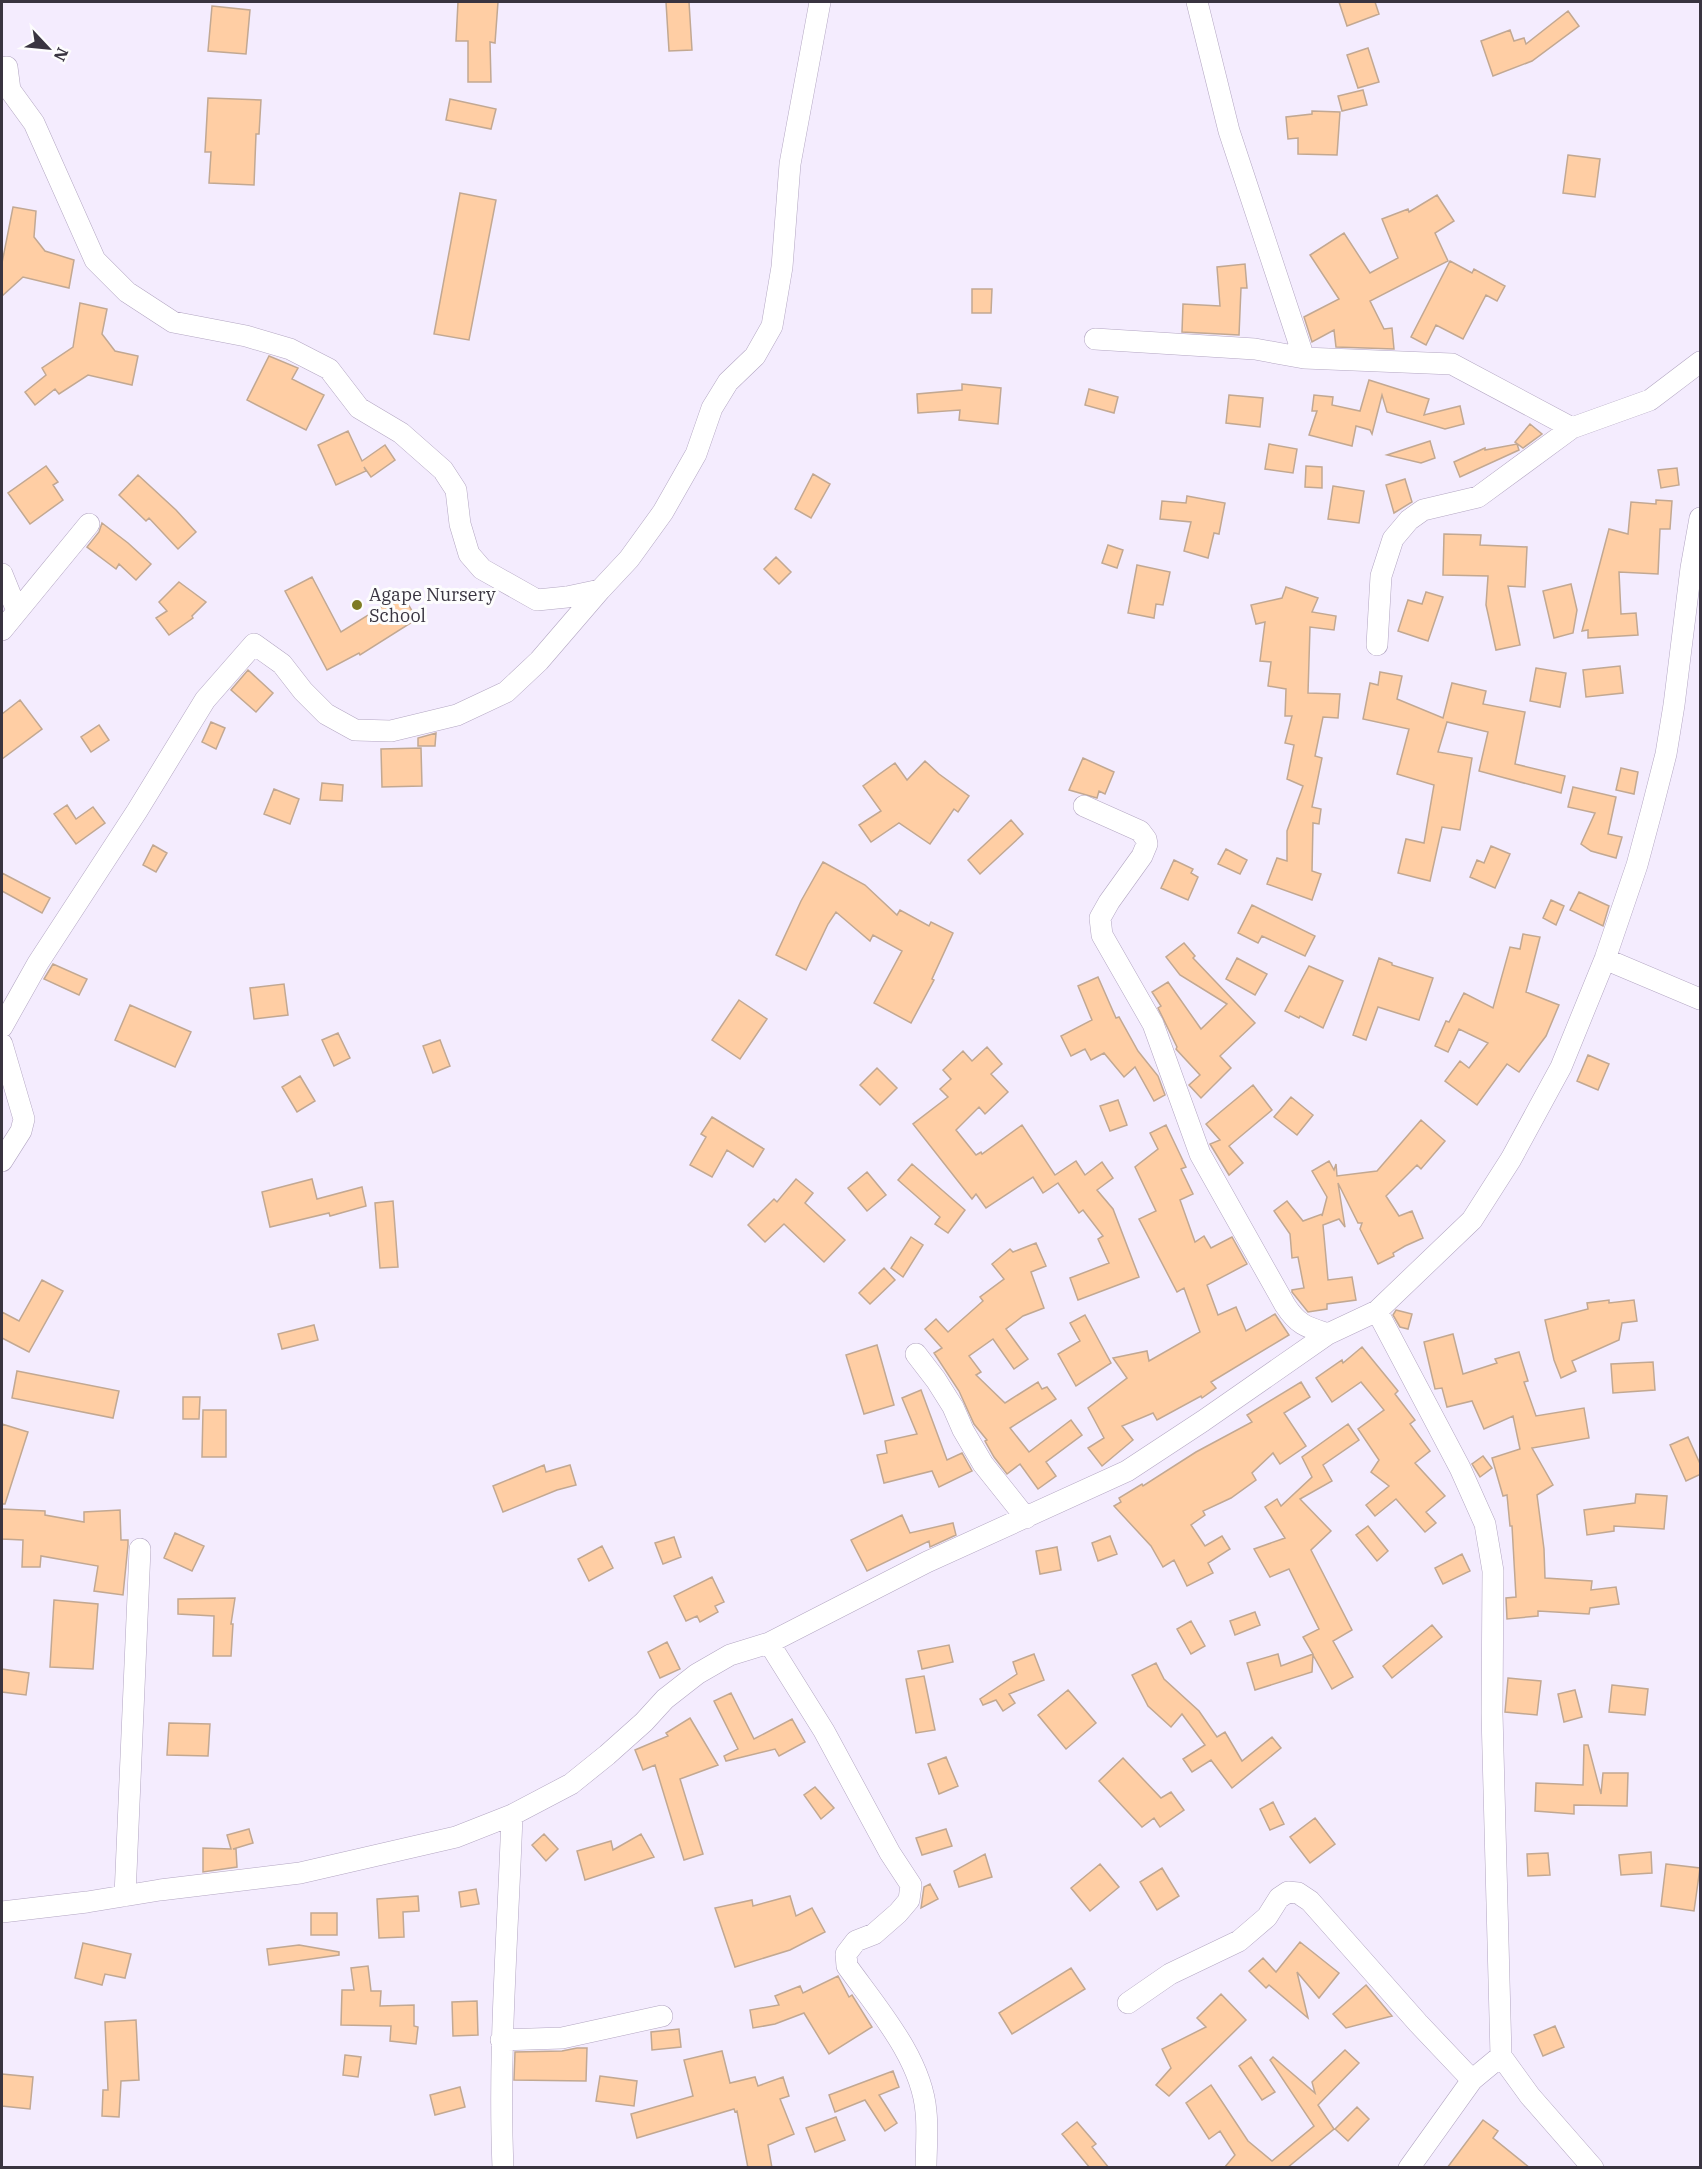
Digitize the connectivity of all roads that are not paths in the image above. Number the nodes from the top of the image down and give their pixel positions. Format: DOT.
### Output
graph roads {
  1 [pos="820,2"];
  2 [pos="1197,2"];
  3 [pos="7,67"];
  4 [pos="1095,339"];
  5 [pos="1304,358"];
  6 [pos="1701,362"];
  7 [pos="1572,428"];
  8 [pos="1701,518"];
  9 [pos="89,524"];
  10 [pos="2,574"];
  11 [pos="600,590"];
  12 [pos="18,611"];
  13 [pos="2,630"];
  14 [pos="1377,645"];
  15 [pos="1084,806"];
  16 [pos="1605,959"];
  17 [pos="1701,999"];
  18 [pos="2,1027"];
  19 [pos="2,1044"];
  20 [pos="2,1161"];
  21 [pos="1377,1311"];
  22 [pos="1328,1334"];
  23 [pos="915,1354"];
  24 [pos="1026,1518"];
  25 [pos="140,1549"];
  26 [pos="769,1643"];
  27 [pos="512,1815"];
  28 [pos="125,1896"];
  29 [pos="2,1912"];
  30 [pos="1128,2003"];
  31 [pos="662,2016"];
  32 [pos="501,2040"];
  33 [pos="1501,2056"];
  34 [pos="1472,2080"];
  35 [pos="503,2168"];
  36 [pos="926,2168"];
  37 [pos="1409,2168"];
  38 [pos="1593,2168"];
  1 -- 11 [label="street"];
  2 -- 5 [label="street"];
  3 -- 11 [label="street"];
  4 -- 5 [label="street"];
  5 -- 7 [label="street"];
  6 -- 7 [label="street"];
  7 -- 14 [label="street"];
  8 -- 16 [label="street"];
  9 -- 12 [label="street"];
  10 -- 12 [label="street"];
  11 -- 18 [label="street"];
  12 -- 13 [label="street"];
  15 -- 22 [label="street"];
  16 -- 17 [label="street"];
  16 -- 21 [label="street"];
  19 -- 20 [label="street"];
  21 -- 22 [label="street"];
  21 -- 33 [label="street"];
  22 -- 24 [label="street"];
  23 -- 24 [label="street"];
  24 -- 26 [label="street"];
  25 -- 28 [label="street"];
  26 -- 27 [label="street"];
  26 -- 36 [label="street"];
  27 -- 28 [label="street"];
  27 -- 32 [label="street"];
  28 -- 29 [label="street"];
  30 -- 34 [label="street"];
  31 -- 32 [label="street"];
  32 -- 35 [label="street"];
  33 -- 34 [label="street"];
  33 -- 38 [label="street"];
  34 -- 37 [label="street"];
}
